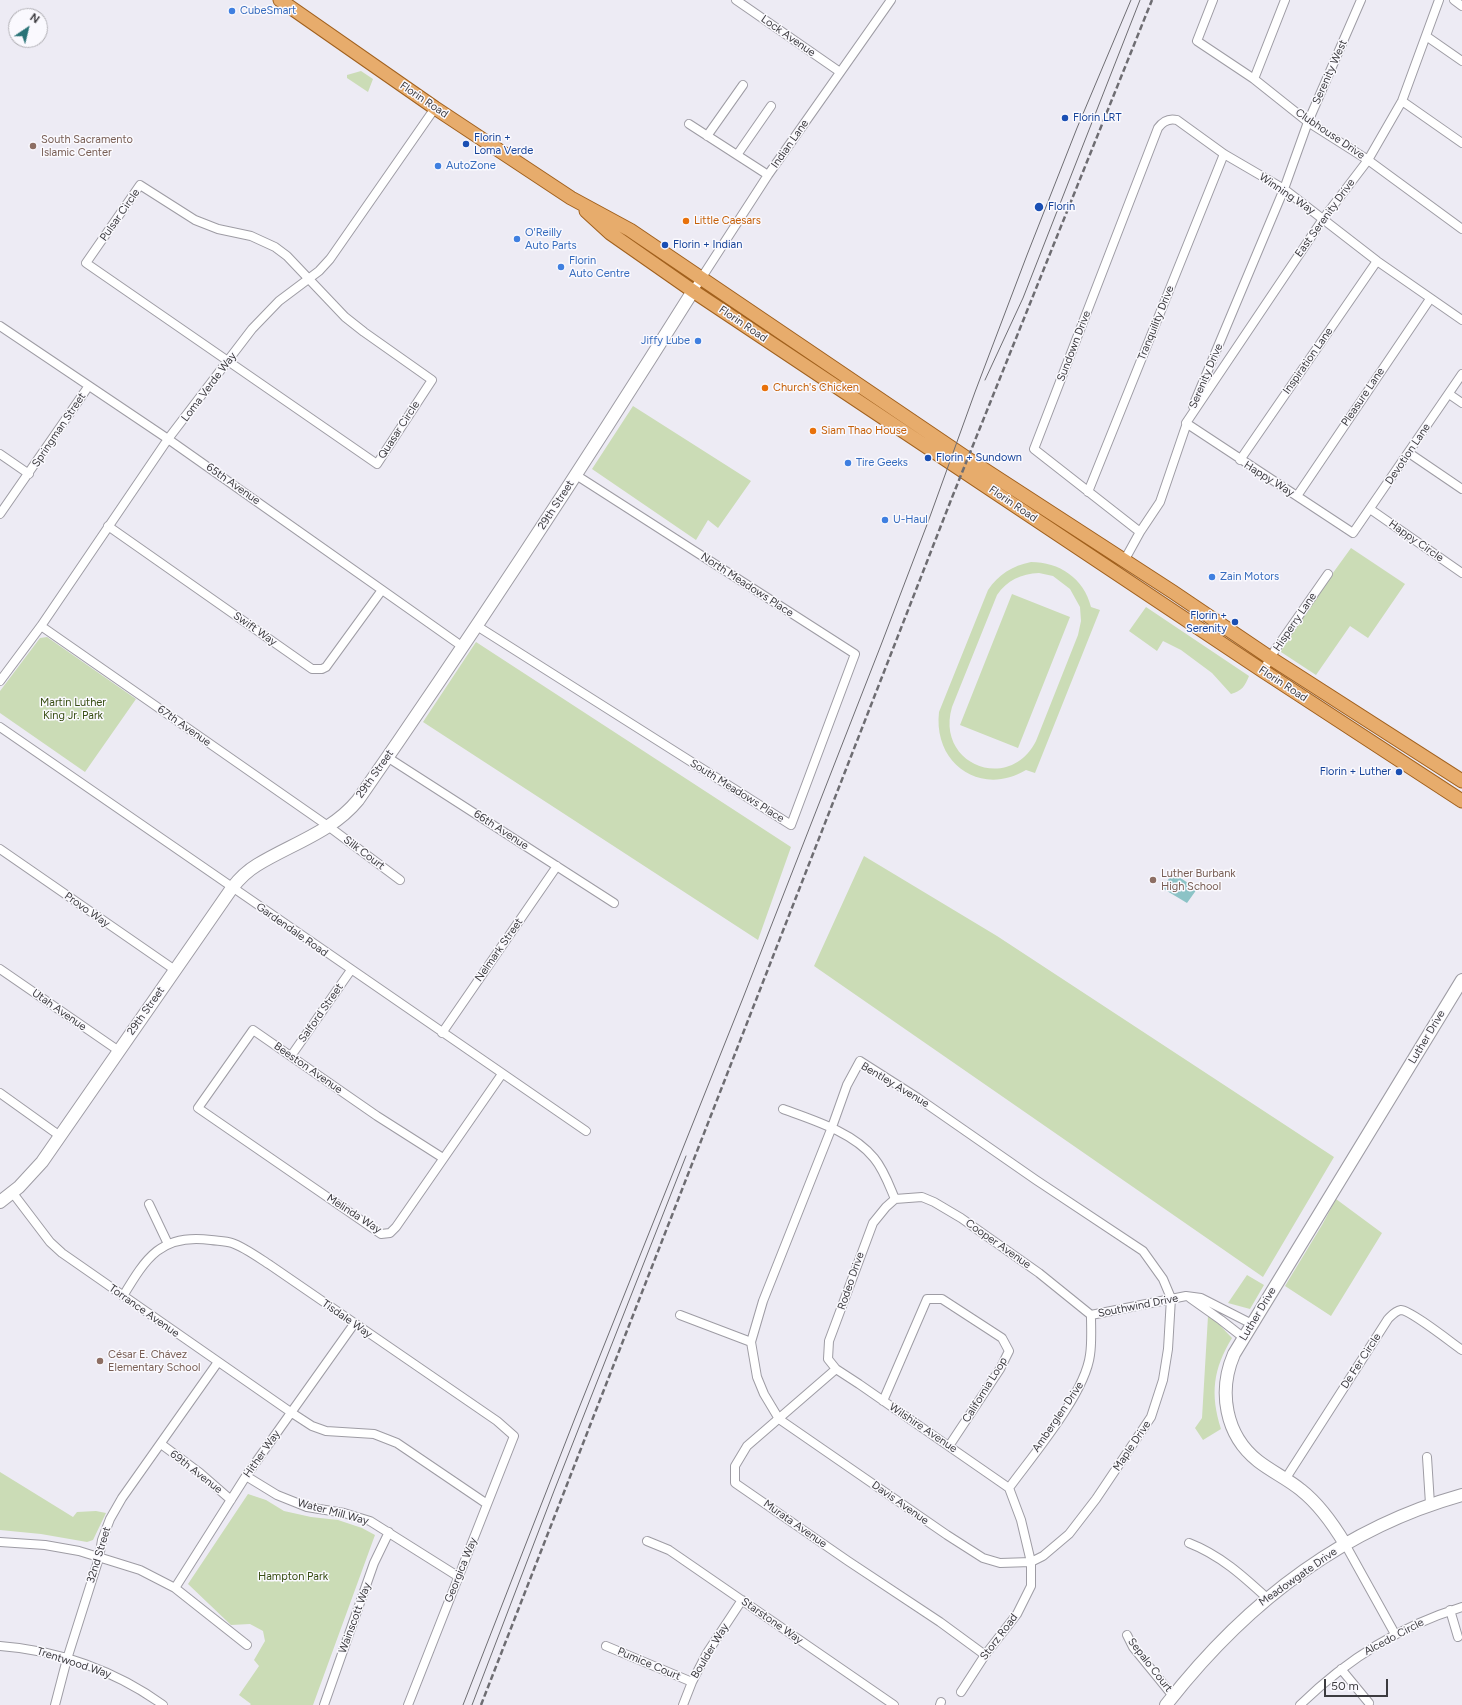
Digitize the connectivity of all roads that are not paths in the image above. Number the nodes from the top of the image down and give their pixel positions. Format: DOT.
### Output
graph roads {
  1 [pos="280,0"];
  2 [pos="736,0"];
  3 [pos="891,0"];
  4 [pos="1213,0"];
  5 [pos="1285,0"];
  6 [pos="1361,0"];
  7 [pos="1439,0"];
  8 [pos="1454,0"];
  9 [pos="1462,6"];
  10 [pos="1426,36"];
  11 [pos="1462,61"];
  12 [pos="840,72"];
  13 [pos="1254,79"];
  14 [pos="743,85"];
  15 [pos="1402,101"];
  16 [pos="771,106"];
  17 [pos="435,108"];
  18 [pos="1167,120"];
  19 [pos="1308,122"];
  20 [pos="689,124"];
  21 [pos="708,136"];
  22 [pos="1462,143"];
  23 [pos="1224,154"];
  24 [pos="737,155"];
  25 [pos="1368,160"];
  26 [pos="768,175"];
  27 [pos="1284,189"];
  28 [pos="571,198"];
  29 [pos="1323,219"];
  30 [pos="1462,229"];
  31 [pos="1377,261"];
  32 [pos="701,279"];
  33 [pos="308,280"];
  34 [pos="693,291"];
  35 [pos="1430,298"];
  36 [pos="1462,320"];
  37 [pos="0,326"];
  38 [pos="229,361"];
  39 [pos="1462,374"];
  40 [pos="88,387"];
  41 [pos="1449,394"];
  42 [pos="1462,403"];
  43 [pos="1186,423"];
  44 [pos="168,439"];
  45 [pos="1409,453"];
  46 [pos="0,454"];
  47 [pos="1240,460"];
  48 [pos="29,474"];
  49 [pos="576,475"];
  50 [pos="1462,489"];
  51 [pos="1088,492"];
  52 [pos="1297,496"];
  53 [pos="1370,509"];
  54 [pos="0,514"];
  55 [pos="108,526"];
  56 [pos="1140,532"];
  57 [pos="1353,533"];
  58 [pos="1124,561"];
  59 [pos="1102,564"];
  60 [pos="1462,573"];
  61 [pos="1328,574"];
  62 [pos="382,590"];
  63 [pos="41,626"];
  64 [pos="477,626"];
  65 [pos="463,646"];
  66 [pos="1272,659"];
  67 [pos="1263,671"];
  68 [pos="0,681"];
  69 [pos="829,724"];
  70 [pos="0,727"];
  71 [pos="388,757"];
  72 [pos="1462,781"];
  73 [pos="1462,801"];
  74 [pos="328,826"];
  75 [pos="0,849"];
  76 [pos="557,866"];
  77 [pos="400,880"];
  78 [pos="232,888"];
  79 [pos="614,903"];
  80 [pos="0,969"];
  81 [pos="174,970"];
  82 [pos="351,970"];
  83 [pos="1462,980"];
  84 [pos="442,1033"];
  85 [pos="119,1051"];
  86 [pos="291,1056"];
  87 [pos="502,1074"];
  88 [pos="0,1093"];
  89 [pos="198,1108"];
  90 [pos="783,1109"];
  91 [pos="832,1128"];
  92 [pos="586,1131"];
  93 [pos="60,1136"];
  94 [pos="443,1158"];
  95 [pos="12,1192"];
  96 [pos="895,1199"];
  97 [pos="0,1202"];
  98 [pos="149,1204"];
  99 [pos="168,1244"];
  100 [pos="123,1296"];
  101 [pos="1186,1296"];
  102 [pos="1171,1298"];
  103 [pos="680,1315"];
  104 [pos="1091,1315"];
  105 [pos="354,1324"];
  106 [pos="1252,1324"];
  107 [pos="1244,1338"];
  108 [pos="751,1342"];
  109 [pos="1462,1350"];
  110 [pos="218,1362"];
  111 [pos="836,1369"];
  112 [pos="883,1401"];
  113 [pos="292,1413"];
  114 [pos="779,1420"];
  115 [pos="514,1436"];
  116 [pos="161,1444"];
  117 [pos="949,1446"];
  118 [pos="1427,1457"];
  119 [pos="246,1476"];
  120 [pos="1286,1478"];
  121 [pos="1009,1488"];
  122 [pos="1462,1495"];
  123 [pos="231,1500"];
  124 [pos="487,1504"];
  125 [pos="1430,1504"];
  126 [pos="389,1532"];
  127 [pos="647,1541"];
  128 [pos="0,1542"];
  129 [pos="1189,1543"];
  130 [pos="1345,1544"];
  131 [pos="99,1558"];
  132 [pos="1031,1562"];
  133 [pos="459,1577"];
  134 [pos="174,1588"];
  135 [pos="1267,1598"];
  136 [pos="742,1600"];
  137 [pos="1462,1607"];
  138 [pos="1450,1610"];
  139 [pos="1395,1634"];
  140 [pos="1127,1635"];
  141 [pos="1458,1638"];
  142 [pos="247,1645"];
  143 [pos="0,1646"];
  144 [pos="606,1646"];
  145 [pos="985,1656"];
  146 [pos="67,1659"];
  147 [pos="1341,1669"];
  148 [pos="692,1682"];
  149 [pos="961,1692"];
  150 [pos="1170,1700"];
  151 [pos="1369,1703"];
  152 [pos="55,1705"];
  153 [pos="164,1705"];
  154 [pos="324,1705"];
  155 [pos="408,1705"];
  156 [pos="683,1705"];
  157 [pos="894,1705"];
  158 [pos="1300,1705"];
  1 -- 17 [label="main road, Florin Road"];
  2 -- 12 [label="street, Lock Avenue"];
  3 -- 12 [label="street, Indian Lane"];
  4 -- 13 [label="street, Clubhouse Drive"];
  5 -- 13 [label="street"];
  6 -- 19 [label="street, Serenity West"];
  7 -- 10 [label="street, East Serenity Drive"];
  8 -- 9 [label="street"];
  10 -- 11 [label="street"];
  10 -- 15 [label="street, East Serenity Drive"];
  12 -- 26 [label="street, Indian Lane"];
  13 -- 19 [label="street, Clubhouse Drive"];
  14 -- 21 [label="street"];
  15 -- 22 [label="street"];
  15 -- 25 [label="street, East Serenity Drive"];
  16 -- 24 [label="street"];
  17 -- 28 [label="main road, Florin Road"];
  17 -- 33 [label="street, Loma Verde Way"];
  18 -- 23 [label="street, Winning Way"];
  18 -- 51 [label="street, Sundown Drive"];
  19 -- 25 [label="street, Clubhouse Drive"];
  19 -- 27 [label="street, Serenity West"];
  20 -- 21 [label="street"];
  21 -- 24 [label="street"];
  23 -- 27 [label="street, Winning Way"];
  23 -- 51 [label="street, Tranquility Drive"];
  24 -- 26 [label="street"];
  25 -- 29 [label="street, East Serenity Drive"];
  25 -- 30 [label="street, Clubhouse Drive"];
  26 -- 32 [label="street, Indian Lane"];
  27 -- 29 [label="street, Winning Way"];
  27 -- 43 [label="street, Serenity Drive"];
  28 -- 32 [label="main road, Florin Road"];
  28 -- 34 [label="main road, Florin Road"];
  29 -- 31 [label="street, Winning Way"];
  29 -- 43 [label="street, East Serenity Drive"];
  31 -- 35 [label="street, Winning Way"];
  31 -- 47 [label="street, Inspiration Lane"];
  32 -- 34 [label="street, Indian Lane"];
  32 -- 58 [label="main road, Florin Road"];
  33 -- 38 [label="street, Loma Verde Way"];
  33 -- 38 [label="street, Quasar Circle"];
  33 -- 38 [label="street, Pulsar Circle"];
  34 -- 49 [label="street, 29th Street"];
  34 -- 59 [label="main road, Florin Road"];
  35 -- 36 [label="street, Winning Way"];
  35 -- 52 [label="street, Pleasure Lane"];
  37 -- 40 [label="street, 65th Avenue"];
  38 -- 44 [label="street, Loma Verde Way"];
  39 -- 41 [label="street, Devotion Lane"];
  40 -- 44 [label="street, 65th Avenue"];
  40 -- 48 [label="street, Springman Street"];
  41 -- 42 [label="street"];
  41 -- 45 [label="street, Devotion Lane"];
  43 -- 47 [label="street, Happy Way"];
  43 -- 56 [label="street, Serenity Drive"];
  44 -- 55 [label="street, Loma Verde Way"];
  44 -- 62 [label="street, 65th Avenue"];
  45 -- 50 [label="street"];
  45 -- 53 [label="street, Devotion Lane"];
  46 -- 48 [label="street, Springman Street"];
  47 -- 52 [label="street, Happy Way"];
  48 -- 54 [label="street, Springman Street"];
  49 -- 64 [label="street, 29th Street"];
  49 -- 69 [label="street, North Meadows Place"];
  51 -- 56 [label="street, Sundown Drive"];
  52 -- 57 [label="street, Happy Way"];
  53 -- 57 [label="street, Devotion Lane"];
  53 -- 60 [label="street, Happy Circle"];
  55 -- 62 [label="street, Swift Way"];
  55 -- 63 [label="street, Loma Verde Way"];
  56 -- 58 [label="street, Serenity Drive"];
  58 -- 59 [label="main road"];
  58 -- 66 [label="main road, Florin Road"];
  59 -- 67 [label="main road, Florin Road"];
  61 -- 66 [label="street, Hisperry Lane"];
  62 -- 65 [label="street, 65th Avenue"];
  63 -- 68 [label="street, Loma Verde Way"];
  63 -- 74 [label="street, 67th Avenue"];
  64 -- 65 [label="street, 29th Street"];
  64 -- 69 [label="street, South Meadows Place"];
  65 -- 71 [label="street, 29th Street"];
  66 -- 67 [label="street, Hisperry Lane"];
  66 -- 72 [label="main road, Florin Road"];
  67 -- 73 [label="main road, Florin Road"];
  70 -- 78 [label="street, Gardendale Road"];
  71 -- 74 [label="street, 29th Street"];
  71 -- 76 [label="street, 66th Avenue"];
  74 -- 77 [label="street, Silk Court"];
  74 -- 78 [label="street, 29th Street"];
  75 -- 81 [label="street, Provo Way"];
  76 -- 79 [label="street, 66th Avenue"];
  76 -- 84 [label="street, Nelmark Street"];
  78 -- 81 [label="street, 29th Street"];
  78 -- 82 [label="street, Gardendale Road"];
  80 -- 85 [label="street, Utah Avenue"];
  81 -- 85 [label="street, 29th Street"];
  82 -- 84 [label="street, Gardendale Road"];
  82 -- 86 [label="street, Salford Street"];
  83 -- 106 [label="street, Luther Drive"];
  84 -- 87 [label="street, Gardendale Road"];
  85 -- 93 [label="street, 29th Street"];
  86 -- 89 [label="street, Beeston Avenue"];
  86 -- 94 [label="street, Beeston Avenue"];
  87 -- 92 [label="street, Gardendale Road"];
  87 -- 94 [label="street, Melinda Way"];
  88 -- 93 [label="street"];
  89 -- 94 [label="street, Melinda Way"];
  90 -- 91 [label="street"];
  91 -- 96 [label="street"];
  91 -- 102 [label="street, Bentley Avenue"];
  91 -- 108 [label="street, Bentley Avenue"];
  93 -- 95 [label="street, 29th Street"];
  95 -- 97 [label="street, 29th Street"];
  95 -- 100 [label="street, Torrance Avenue"];
  96 -- 104 [label="street, Cooper Avenue"];
  96 -- 111 [label="street, Rodeo Drive"];
  98 -- 99 [label="street"];
  99 -- 100 [label="street, Tisdale Way"];
  99 -- 105 [label="street, Tisdale Way"];
  100 -- 110 [label="street, Torrance Avenue"];
  101 -- 102 [label="street, Southwind Drive"];
  101 -- 106 [label="street"];
  101 -- 107 [label="street, Southwind Drive"];
  102 -- 104 [label="street, Southwind Drive"];
  102 -- 132 [label="street, Maple Drive"];
  103 -- 108 [label="street"];
  104 -- 121 [label="street, Amberglen Drive"];
  105 -- 113 [label="street, Hither Way"];
  105 -- 115 [label="street, Tisdale Way"];
  106 -- 107 [label="street, Luther Drive"];
  107 -- 120 [label="street, Luther Drive"];
  108 -- 114 [label="street, Bentley Avenue"];
  109 -- 120 [label="street, De Fer Circle"];
  110 -- 113 [label="street, Torrance Avenue"];
  110 -- 116 [label="street, 32nd Street"];
  111 -- 112 [label="street, Wilshire Avenue"];
  111 -- 114 [label="street, Murata Avenue"];
  112 -- 117 [label="street, Wilshire Avenue"];
  112 -- 117 [label="street, California Loop"];
  113 -- 119 [label="street, Hither Way"];
  113 -- 124 [label="street, Torrance Avenue"];
  114 -- 132 [label="street, Davis Avenue"];
  114 -- 145 [label="street, Murata Avenue"];
  115 -- 124 [label="street, Georgica Way"];
  116 -- 123 [label="street, 69th Avenue"];
  116 -- 131 [label="street, 32nd Street"];
  117 -- 121 [label="street, Wilshire Avenue"];
  118 -- 125 [label="street"];
  119 -- 123 [label="street, Hither Way"];
  119 -- 126 [label="street, Water Mill Way"];
  120 -- 130 [label="street, Luther Drive"];
  121 -- 132 [label="street, Storz Road"];
  122 -- 125 [label="street, Meadowgate Drive"];
  123 -- 134 [label="street, Hither Way"];
  124 -- 133 [label="street, Georgica Way"];
  125 -- 130 [label="street, Meadowgate Drive"];
  126 -- 133 [label="street, Water Mill Way"];
  126 -- 154 [label="street, Wainscott Way"];
  127 -- 136 [label="street, Starstone Way"];
  128 -- 131 [label="street"];
  129 -- 135 [label="street"];
  130 -- 135 [label="street, Meadowgate Drive"];
  130 -- 139 [label="street, Luther Drive"];
  131 -- 134 [label="street"];
  131 -- 146 [label="street, 32nd Street"];
  132 -- 145 [label="street, Storz Road"];
  133 -- 155 [label="street, Georgica Way"];
  134 -- 142 [label="street"];
  135 -- 150 [label="street, Meadowgate Drive"];
  136 -- 148 [label="street, Boulder Way"];
  136 -- 157 [label="street, Starstone Way"];
  137 -- 138 [label="street, Alcedo Circle"];
  138 -- 139 [label="street, Alcedo Circle"];
  138 -- 141 [label="street"];
  139 -- 147 [label="street, Alcedo Circle"];
  140 -- 150 [label="street, Sepalo Court"];
  143 -- 146 [label="street, Trentwood Way"];
  144 -- 148 [label="street, Pumice Court"];
  145 -- 149 [label="street, Storz Road"];
  146 -- 152 [label="street, 32nd Street"];
  146 -- 153 [label="street, Trentwood Way"];
  147 -- 151 [label="street"];
  147 -- 158 [label="street, Alcedo Circle"];
  148 -- 156 [label="street, Boulder Way"];
}
